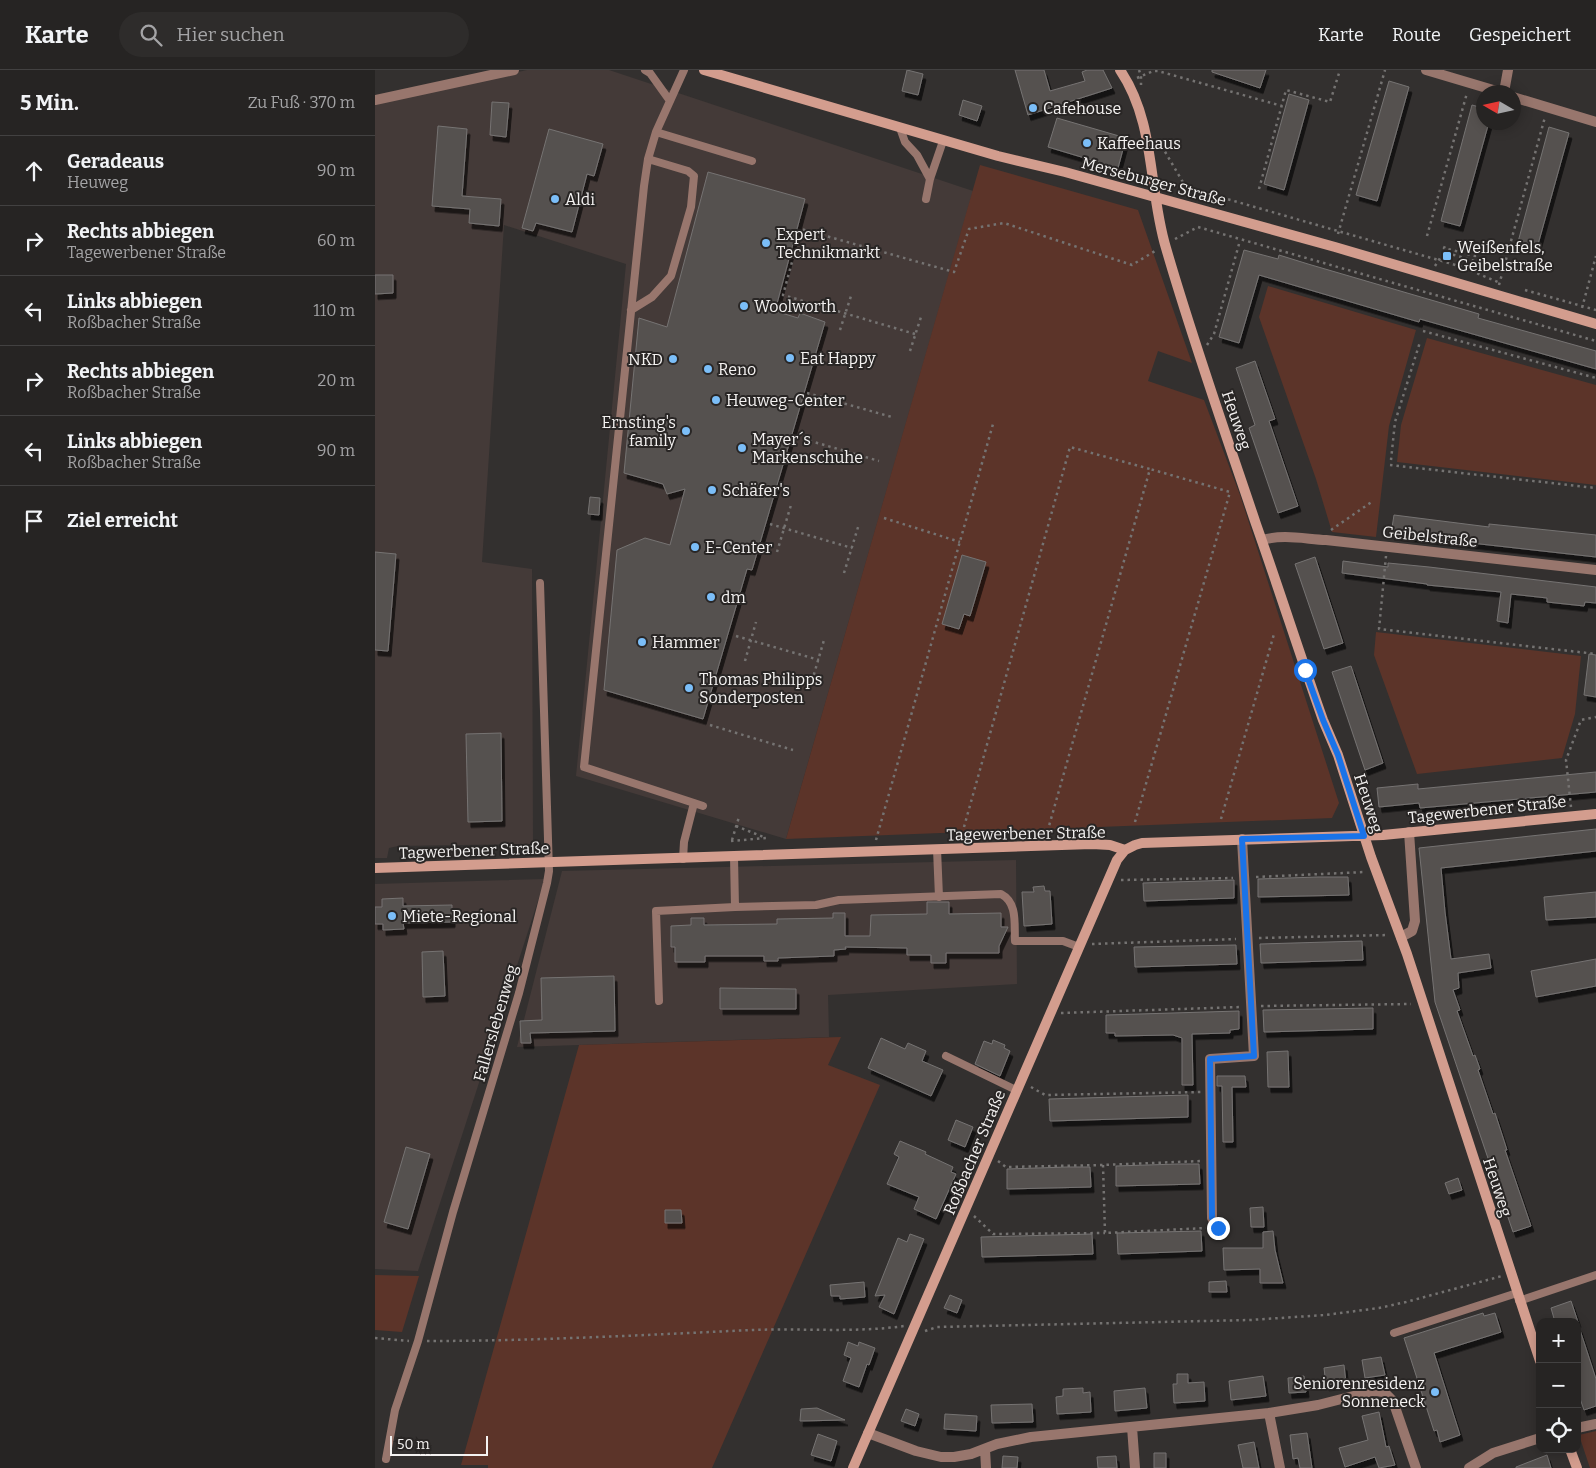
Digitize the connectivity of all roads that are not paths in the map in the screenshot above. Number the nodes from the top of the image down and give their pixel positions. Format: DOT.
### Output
graph roads {
  1 [pos="514,70"];
  2 [pos="645,70"];
  3 [pos="684,70"];
  4 [pos="703,70"];
  5 [pos="1120,70"];
  6 [pos="1427,70"];
  7 [pos="1507,70"];
  8 [pos="1477,85"];
  9 [pos="1504,85"];
  10 [pos="375,100"];
  11 [pos="1521,100"];
  12 [pos="670,101"];
  13 [pos="1596,122"];
  14 [pos="899,128"];
  15 [pos="656,132"];
  16 [pos="943,140"];
  17 [pos="648,159"];
  18 [pos="752,161"];
  19 [pos="930,179"];
  20 [pos="1156,197"];
  21 [pos="926,199"];
  22 [pos="631,310"];
  23 [pos="1596,324"];
  24 [pos="1262,540"];
  25 [pos="1596,570"];
  26 [pos="540,583"];
  27 [pos="694,804"];
  28 [pos="703,806"];
  29 [pos="1596,814"];
  30 [pos="1409,832"];
  31 [pos="1364,836"];
  32 [pos="1242,839"];
  33 [pos="937,849"];
  34 [pos="1125,850"];
  35 [pos="733,857"];
  36 [pos="683,858"];
  37 [pos="574,861"];
  38 [pos="548,862"];
  39 [pos="375,868"];
  40 [pos="939,897"];
  41 [pos="735,907"];
  42 [pos="1401,936"];
  43 [pos="1080,946"];
  44 [pos="659,1001"];
  45 [pos="946,1056"];
  46 [pos="1019,1086"];
  47 [pos="1218,1229"];
  48 [pos="1596,1275"];
  49 [pos="1518,1297"];
  50 [pos="1394,1333"];
  51 [pos="1536,1349"];
  52 [pos="1269,1413"];
  53 [pos="1596,1424"];
  54 [pos="1132,1427"];
  55 [pos="1581,1427"];
  56 [pos="868,1433"];
  57 [pos="1536,1439"];
  58 [pos="985,1449"];
  59 [pos="1571,1453"];
  60 [pos="387,1458"];
  61 [pos="853,1468"];
  62 [pos="986,1468"];
  63 [pos="1135,1468"];
  64 [pos="1280,1468"];
  65 [pos="1416,1468"];
  66 [pos="1469,1468"];
  67 [pos="1577,1468"];
  1 -- 10 [label="street"];
  2 -- 12 [label="lane"];
  3 -- 12 [label="lane"];
  4 -- 14 [label="street, Merseburger Straße"];
  5 -- 20 [label="street, Heuweg"];
  6 -- 8 [label="street"];
  7 -- 9 [label="street"];
  11 -- 13 [label="street"];
  12 -- 15 [label="lane"];
  14 -- 16 [label="street, Merseburger Straße"];
  14 -- 19 [label="lane"];
  15 -- 17 [label="lane"];
  15 -- 18 [label="lane"];
  16 -- 19 [label="lane"];
  16 -- 20 [label="street, Merseburger Straße"];
  17 -- 22 [label="lane"];
  17 -- 22 [label="lane"];
  19 -- 21 [label="lane"];
  20 -- 23 [label="street, Merseburger Straße"];
  20 -- 24 [label="street, Heuweg"];
  22 -- 27 [label="lane"];
  24 -- 25 [label="street, Geibelstraße"];
  24 -- 31 [label="street, Heuweg"];
  26 -- 38 [label="lane, Fallerslebenweg"];
  27 -- 28 [label="lane"];
  27 -- 36 [label="lane"];
  29 -- 30 [label="street, Tagewerbener Straße"];
  30 -- 31 [label="street, Tagewerbener Straße"];
  30 -- 42 [label="street"];
  31 -- 32 [label="street, Tagewerbener Straße"];
  31 -- 42 [label="street, Heuweg"];
  32 -- 34 [label="street, Tagewerbener Straße"];
  32 -- 47 [label="street"];
  33 -- 34 [label="street, Tagewerbener Straße"];
  33 -- 35 [label="street, Tagewerbener Straße"];
  33 -- 40 [label="lane"];
  34 -- 43 [label="street, Roßbacher Straße"];
  35 -- 36 [label="street, Tagewerbener Straße"];
  35 -- 41 [label="lane"];
  36 -- 37 [label="street, Tagewerbener Straße"];
  37 -- 38 [label="street, Tagwerbener Straße"];
  38 -- 39 [label="street, Tagwerbener Straße"];
  38 -- 60 [label="lane, Fallerslebenweg"];
  40 -- 41 [label="lane"];
  40 -- 43 [label="lane"];
  41 -- 44 [label="lane"];
  42 -- 49 [label="street, Heuweg"];
  43 -- 46 [label="street, Roßbacher Straße"];
  45 -- 46 [label="lane"];
  46 -- 56 [label="street, Roßbacher Straße"];
  48 -- 49 [label="lane"];
  49 -- 50 [label="lane"];
  49 -- 51 [label="street, Heuweg"];
  52 -- 54 [label="street"];
  52 -- 64 [label="street"];
  52 -- 65 [label="street"];
  53 -- 55 [label="street"];
  54 -- 58 [label="street"];
  54 -- 63 [label="street"];
  56 -- 58 [label="street"];
  56 -- 61 [label="street, Roßbacher Straße"];
  57 -- 66 [label="street"];
  58 -- 62 [label="street"];
  59 -- 67 [label="street"];
}
